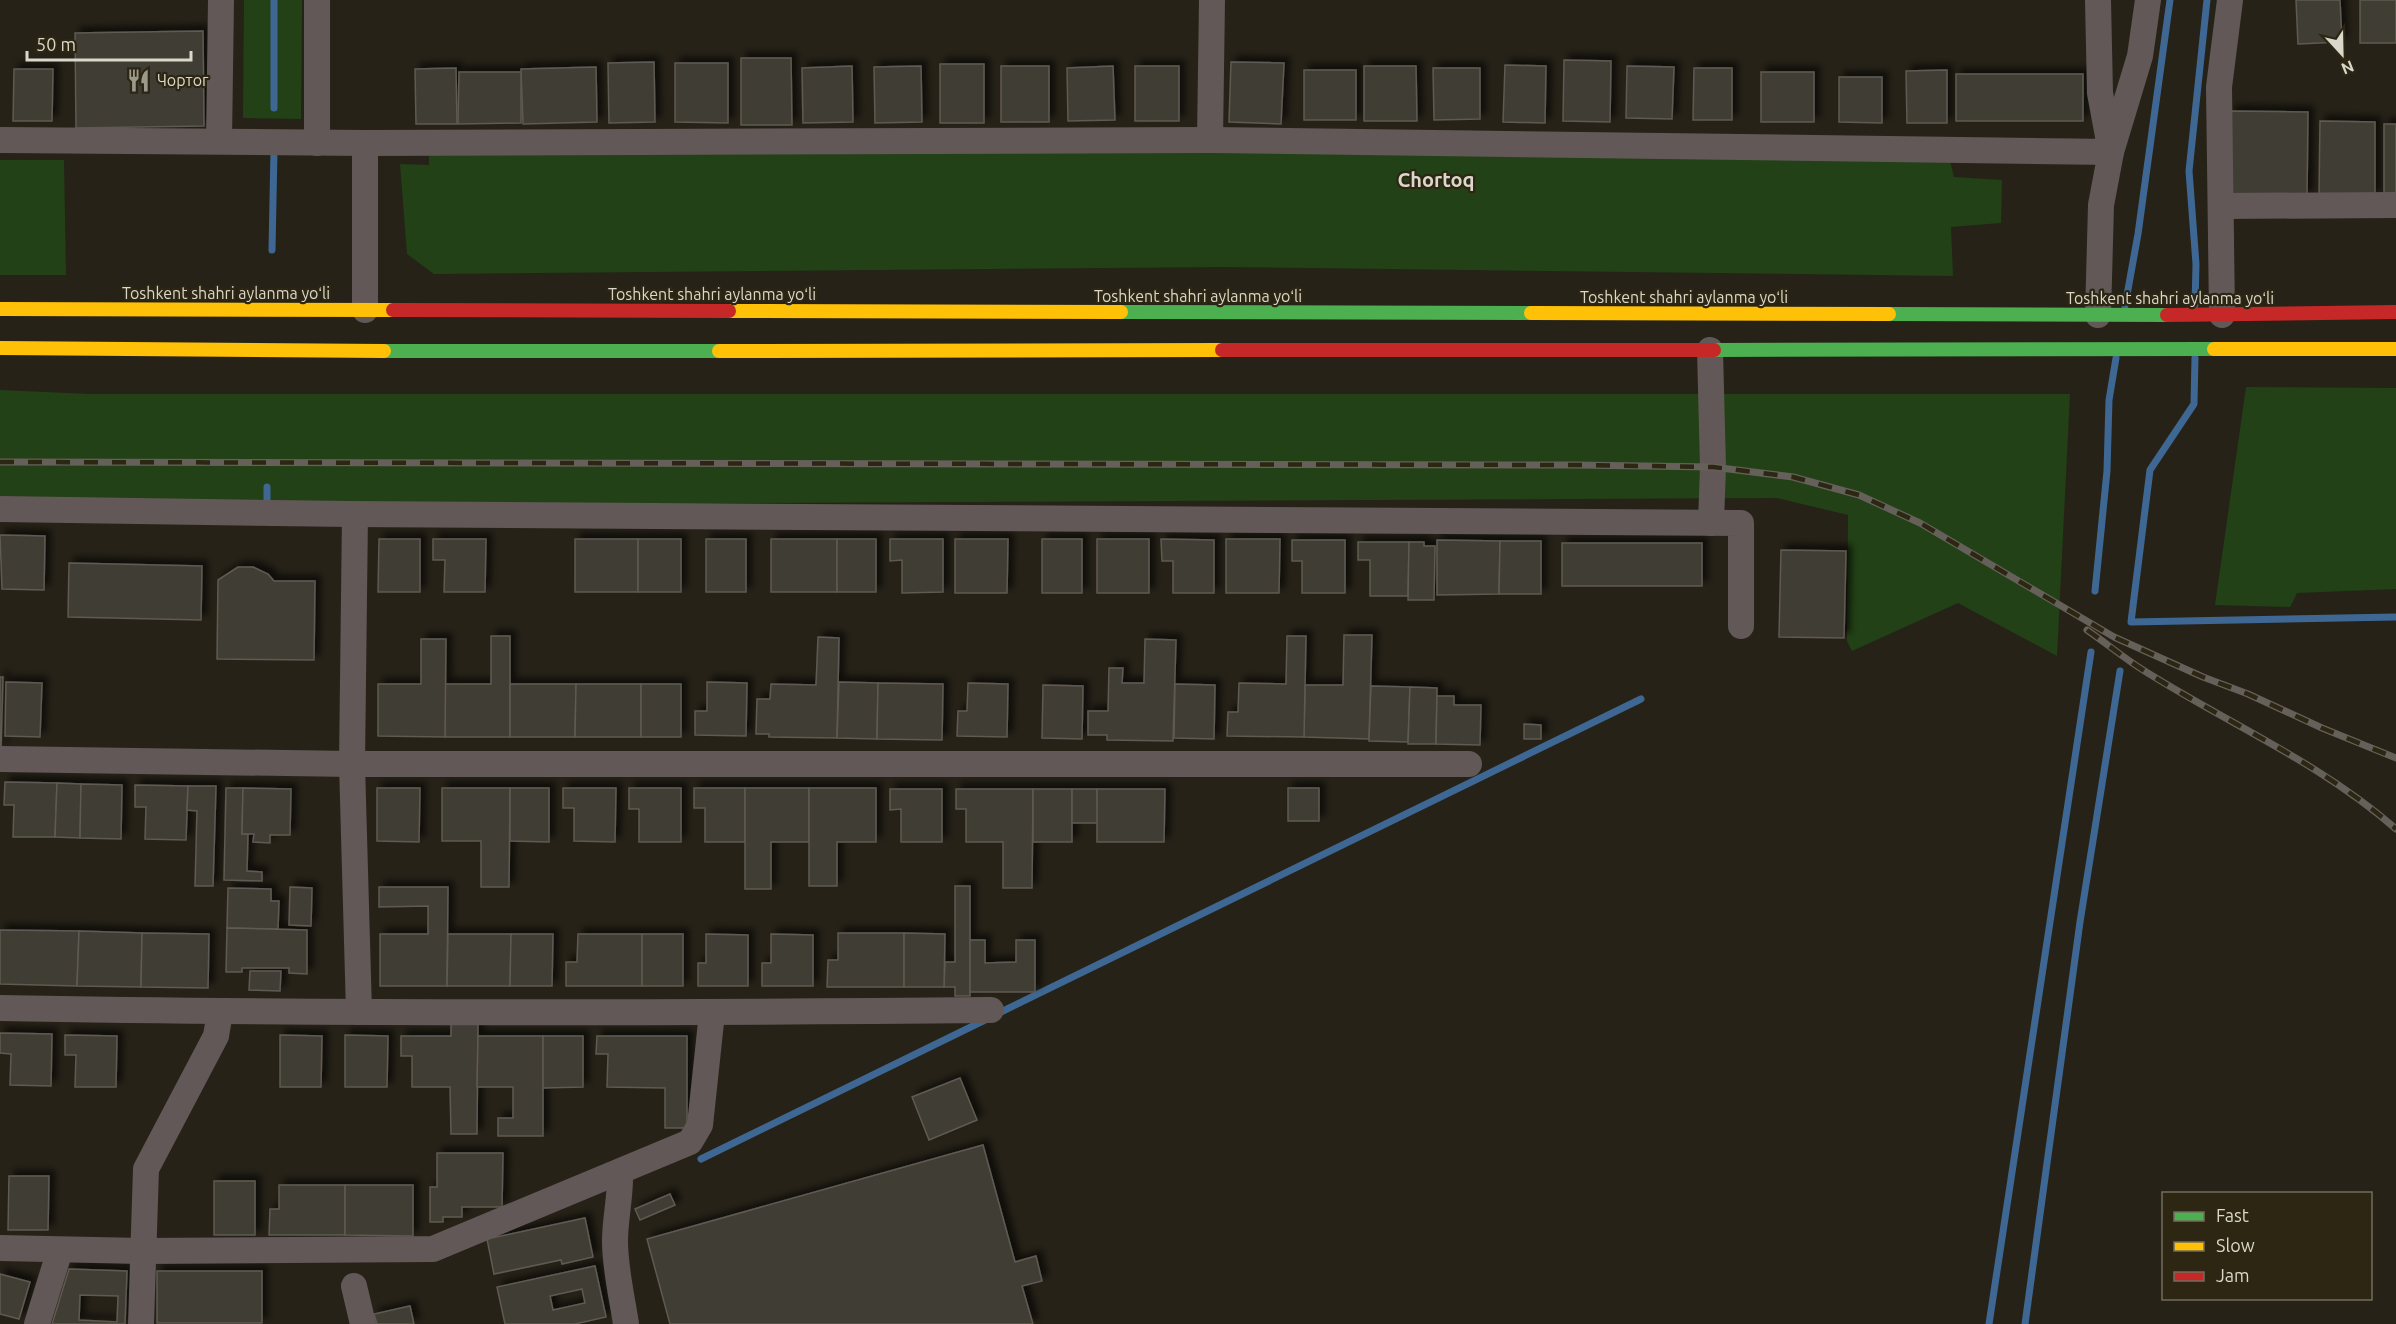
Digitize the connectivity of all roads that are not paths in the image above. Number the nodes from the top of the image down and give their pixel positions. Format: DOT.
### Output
graph roads {
  1 [pos="221,0"];
  2 [pos="317,0"];
  3 [pos="1212,0"];
  4 [pos="2098,0"];
  5 [pos="2148,0"];
  6 [pos="2230,0"];
  7 [pos="0,140"];
  8 [pos="219,140"];
  9 [pos="1210,140"];
  10 [pos="317,142"];
  11 [pos="365,143"];
  12 [pos="2111,152"];
  13 [pos="2396,205"];
  14 [pos="2222,206"];
  15 [pos="0,309"];
  16 [pos="2396,312"];
  17 [pos="2105,315"];
  18 [pos="2215,315"];
  19 [pos="372,324"];
  20 [pos="0,348"];
  21 [pos="2396,349"];
  22 [pos="1710,350"];
  23 [pos="366,351"];
  24 [pos="0,509"];
  25 [pos="355,514"];
  26 [pos="1711,523"];
  27 [pos="1741,627"];
  28 [pos="0,759"];
  29 [pos="352,764"];
  30 [pos="1469,764"];
  31 [pos="0,1008"];
  32 [pos="991,1010"];
  33 [pos="220,1012"];
  34 [pos="358,1012"];
  35 [pos="712,1013"];
  36 [pos="620,1172"];
  37 [pos="0,1248"];
  38 [pos="60,1250"];
  39 [pos="142,1251"];
  40 [pos="354,1286"];
  41 [pos="37,1324"];
  42 [pos="141,1324"];
  43 [pos="363,1324"];
  44 [pos="626,1324"];
  1 -- 8 [label="street"];
  2 -- 10 [label="street"];
  3 -- 9 [label="street"];
  4 -- 12 [label="street"];
  5 -- 12 [label="street"];
  6 -- 14 [label="street"];
  7 -- 8 [label="street"];
  8 -- 10 [label="street"];
  9 -- 11 [label="street"];
  9 -- 12 [label="street"];
  10 -- 11 [label="street"];
  11 -- 19 [label="street"];
  12 -- 17 [label="street"];
  13 -- 14 [label="street"];
  14 -- 18 [label="street"];
  15 -- 19 [label="highway, Toshkent shahri aylanma yoʻli"];
  16 -- 18 [label="highway, Toshkent shahri aylanma yoʻli"];
  17 -- 18 [label="highway, Toshkent shahri aylanma yoʻli"];
  17 -- 19 [label="highway, Toshkent shahri aylanma yoʻli"];
  19 -- 23 [label="highway"];
  20 -- 23 [label="highway"];
  21 -- 22 [label="highway"];
  22 -- 23 [label="highway"];
  22 -- 26 [label="street"];
  24 -- 25 [label="street"];
  25 -- 26 [label="street"];
  25 -- 29 [label="street"];
  26 -- 27 [label="street"];
  28 -- 29 [label="street"];
  29 -- 30 [label="street"];
  29 -- 34 [label="street"];
  31 -- 33 [label="street"];
  32 -- 35 [label="street"];
  33 -- 34 [label="street"];
  33 -- 39 [label="street"];
  34 -- 35 [label="street"];
  35 -- 36 [label="street"];
  36 -- 39 [label="street"];
  36 -- 44 [label="street"];
  37 -- 38 [label="street"];
  38 -- 39 [label="street"];
  38 -- 41 [label="street"];
  39 -- 42 [label="street"];
  40 -- 43 [label="street"];
}
